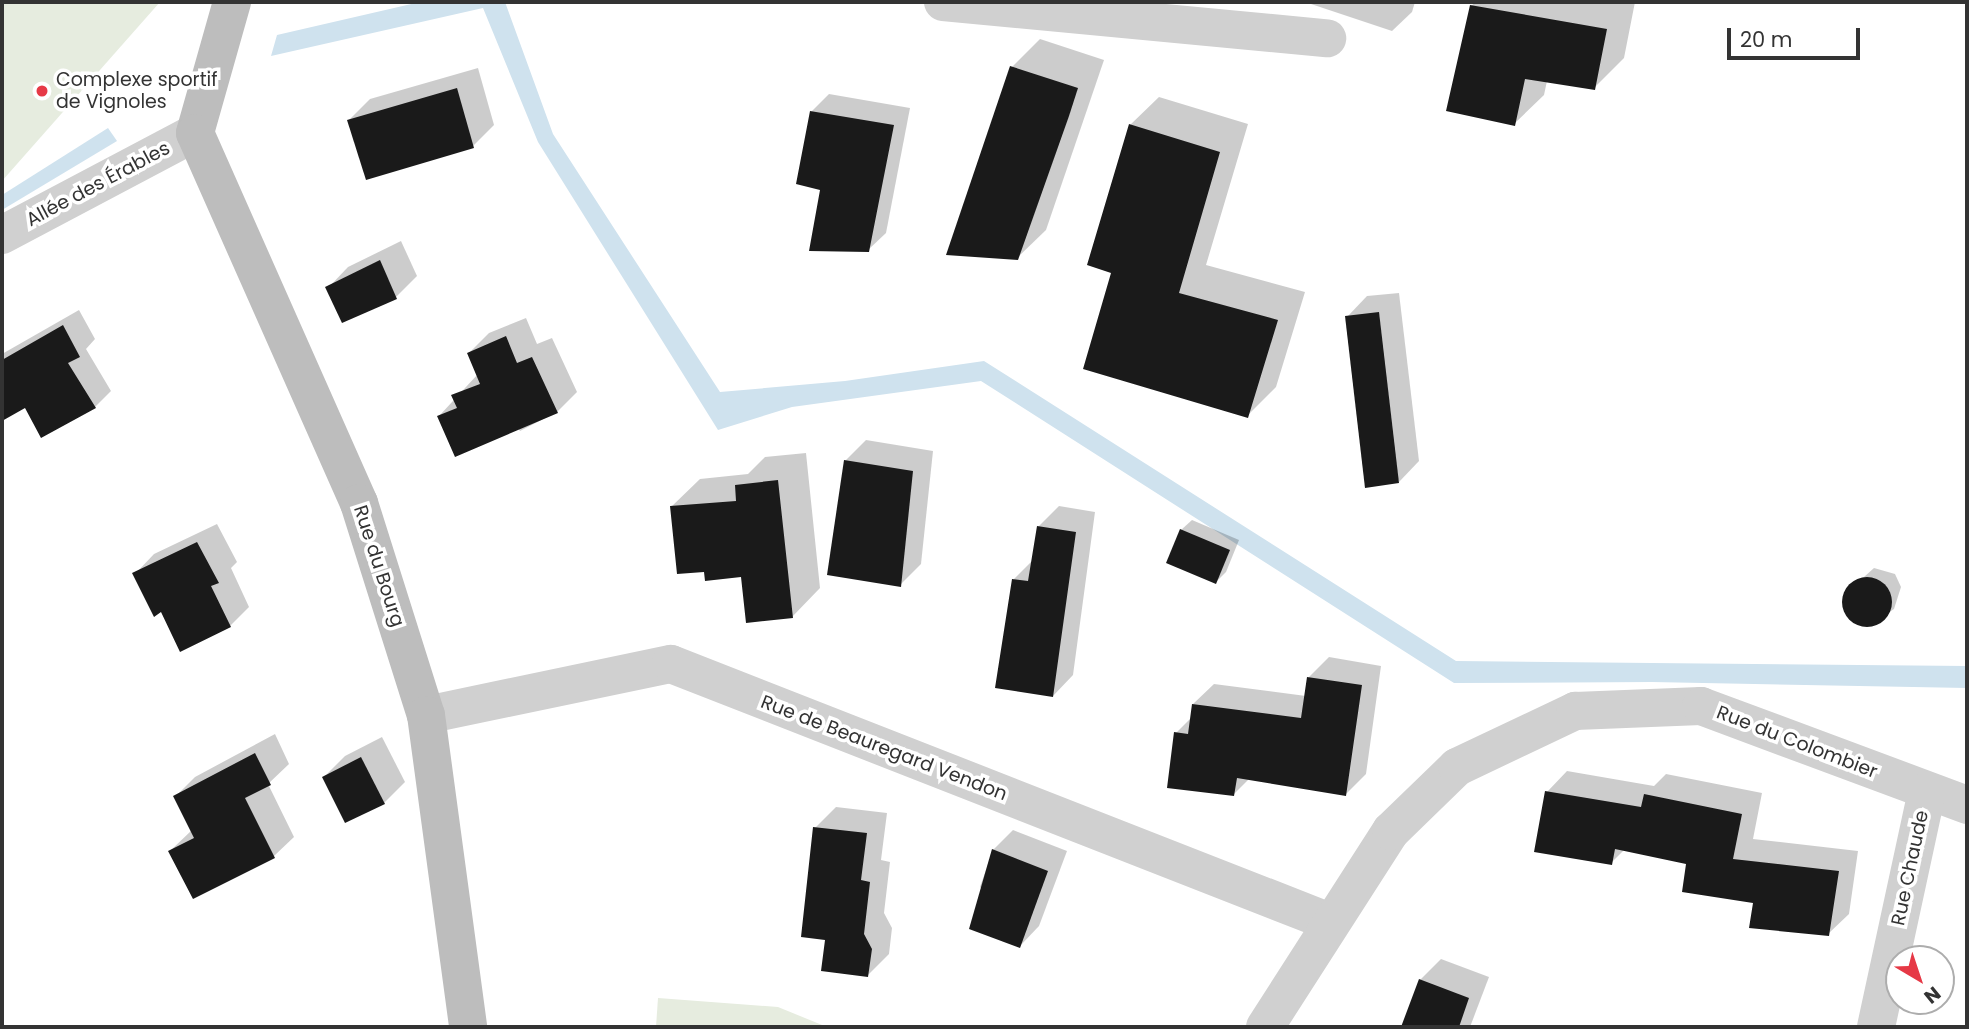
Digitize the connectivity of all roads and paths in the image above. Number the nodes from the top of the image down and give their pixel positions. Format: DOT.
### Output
graph roads {
  1 [pos="232,2"];
  2 [pos="943,2"];
  3 [pos="1327,38"];
  4 [pos="195,133"];
  5 [pos="2,235"];
  6 [pos="426,715"];
  7 [pos="1927,791"];
  8 [pos="1967,805"];
  9 [pos="1330,922"];
  10 [pos="468,1027"];
  11 [pos="1265,1027"];
  12 [pos="1876,1027"];
  1 -- 4 [label="street"];
  2 -- 3 [label="street"];
  4 -- 5 [label="street, Allée des Érables"];
  4 -- 6 [label="street, Rue du Bourg"];
  6 -- 9 [label="street, Rue de Beauregard Vendon"];
  6 -- 10 [label="street, Rue du Bourg"];
  7 -- 8 [label="street, Rue du Colombier"];
  7 -- 9 [label="street, Rue du Colombier"];
  7 -- 12 [label="street, Rue Chaude"];
  9 -- 11 [label="street, Rue du Colombier"];
}
